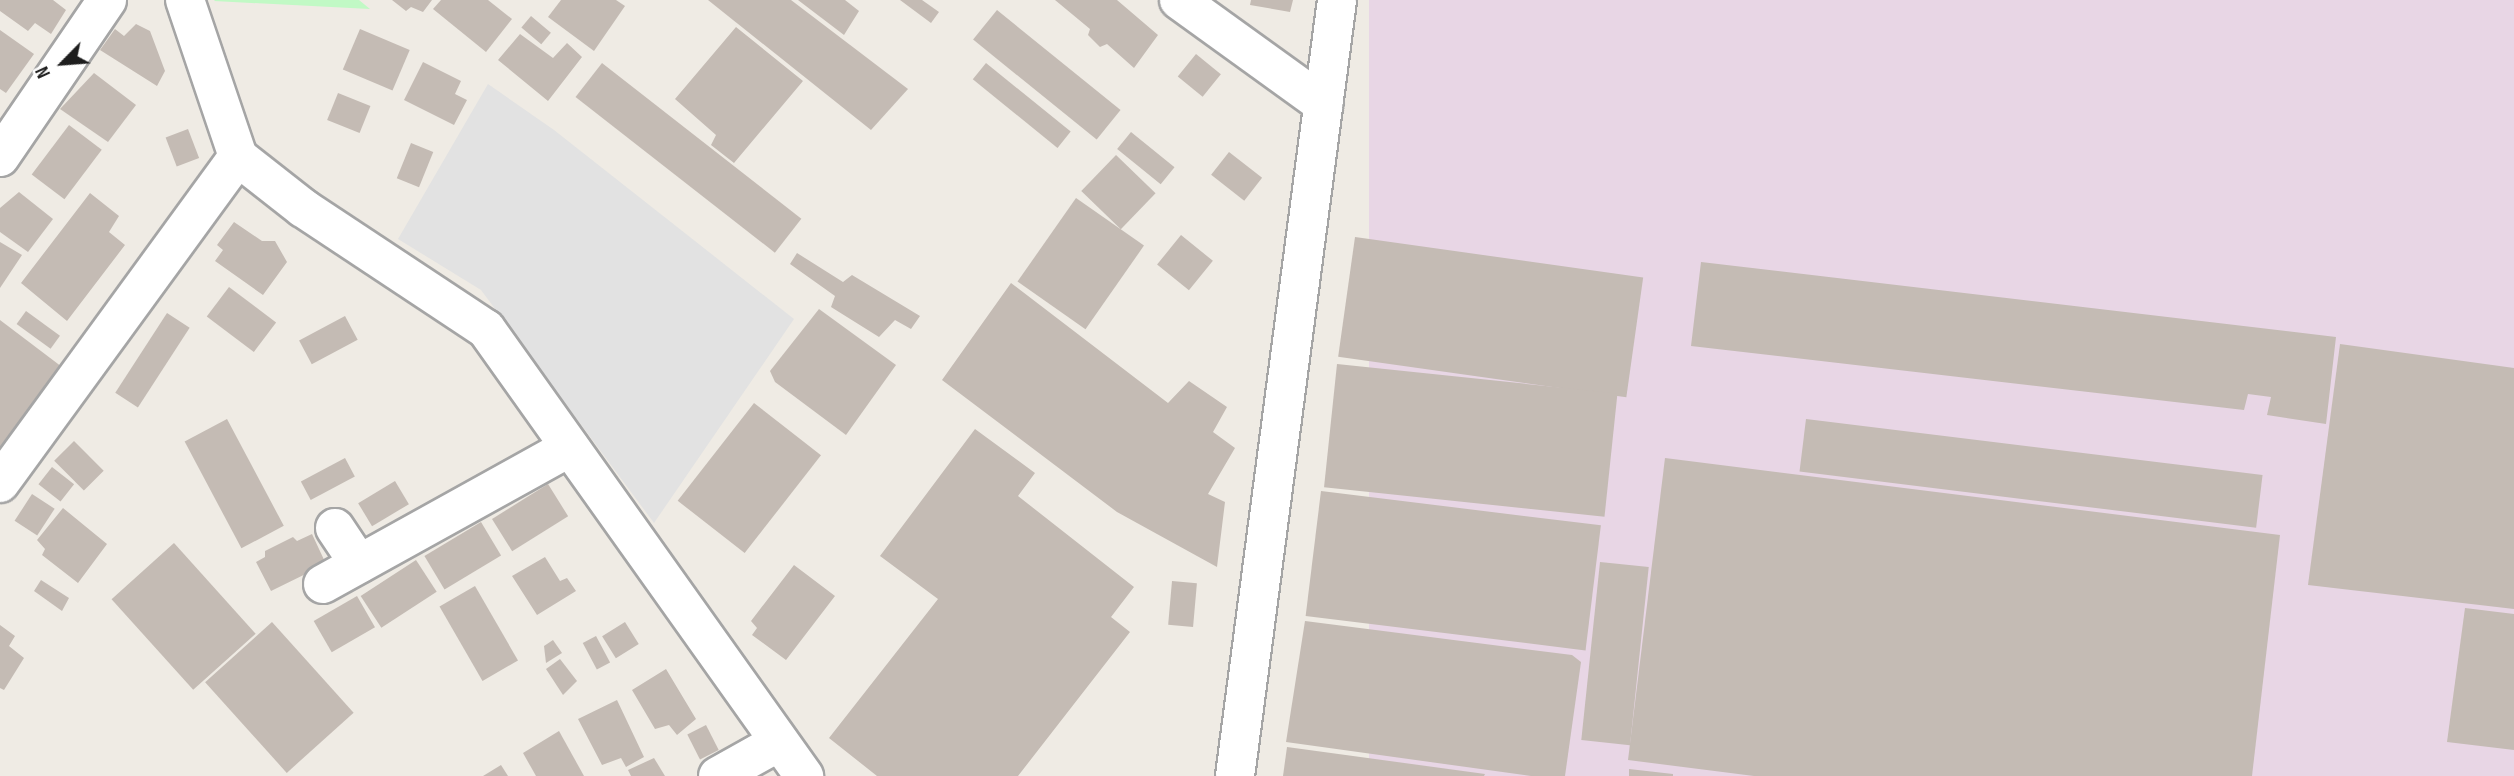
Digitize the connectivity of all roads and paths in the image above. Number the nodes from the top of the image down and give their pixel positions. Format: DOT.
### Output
graph roads {
  1 [pos="107,0"];
  2 [pos="185,0"];
  3 [pos="1179,0"];
  4 [pos="1337,0"];
  5 [pos="1323,104"];
  6 [pos="0,157"];
  7 [pos="238,157"];
  8 [pos="570,447"];
  9 [pos="0,483"];
  10 [pos="335,528"];
  11 [pos="359,564"];
  12 [pos="323,583"];
  13 [pos="779,742"];
  14 [pos="718,776"];
  15 [pos="804,776"];
  16 [pos="1235,776"];
  1 -- 6 [label="street"];
  2 -- 7 [label="street"];
  3 -- 5 [label="street"];
  4 -- 5 [label="street"];
  5 -- 16 [label="street"];
  7 -- 8 [label="street"];
  7 -- 9 [label="street"];
  8 -- 11 [label="street"];
  8 -- 13 [label="street"];
  10 -- 11 [label="street"];
  11 -- 12 [label="street"];
  13 -- 14 [label="street"];
  13 -- 15 [label="street"];
}
